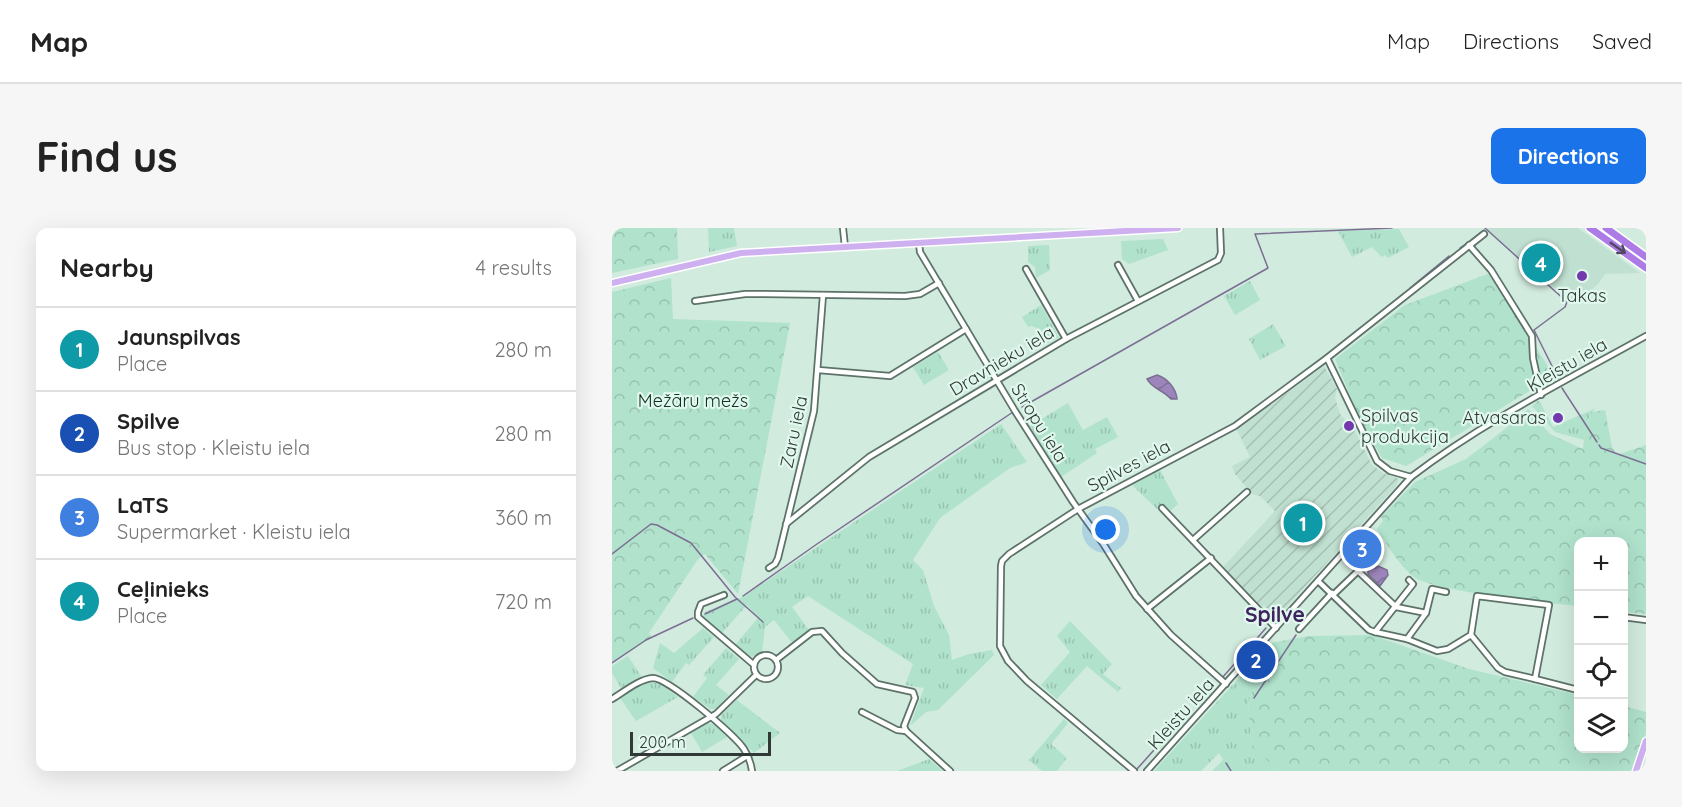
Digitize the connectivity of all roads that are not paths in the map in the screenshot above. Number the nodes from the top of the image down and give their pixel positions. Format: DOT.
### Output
graph roads {
  1 [pos="843,228"];
  2 [pos="1178,228"];
  3 [pos="1220,228"];
  4 [pos="1590,228"];
  5 [pos="1606,228"];
  6 [pos="1484,234"];
  7 [pos="919,243"];
  8 [pos="1469,245"];
  9 [pos="845,247"];
  10 [pos="1646,257"];
  11 [pos="1118,265"];
  12 [pos="1646,268"];
  13 [pos="1026,269"];
  14 [pos="612,283"];
  15 [pos="939,283"];
  16 [pos="823,295"];
  17 [pos="695,301"];
  18 [pos="1138,301"];
  19 [pos="966,329"];
  20 [pos="1646,336"];
  21 [pos="1066,339"];
  22 [pos="1327,358"];
  23 [pos="818,370"];
  24 [pos="997,379"];
  25 [pos="1541,394"];
  26 [pos="1411,477"];
  27 [pos="1247,492"];
  28 [pos="1162,508"];
  29 [pos="1078,509"];
  30 [pos="786,524"];
  31 [pos="1193,540"];
  32 [pos="1210,558"];
  33 [pos="769,568"];
  34 [pos="1318,581"];
  35 [pos="1411,582"];
  36 [pos="1446,592"];
  37 [pos="1332,594"];
  38 [pos="724,596"];
  39 [pos="1396,607"];
  40 [pos="1147,609"];
  41 [pos="1426,613"];
  42 [pos="1628,618"];
  43 [pos="1646,620"];
  44 [pos="1276,628"];
  45 [pos="1299,628"];
  46 [pos="1375,632"];
  47 [pos="1471,635"];
  48 [pos="1407,639"];
  49 [pos="776,660"];
  50 [pos="753,664"];
  51 [pos="756,675"];
  52 [pos="1535,680"];
  53 [pos="1226,684"];
  54 [pos="1574,689"];
  55 [pos="612,699"];
  56 [pos="862,712"];
  57 [pos="711,716"];
  58 [pos="906,731"];
  59 [pos="1646,741"];
  60 [pos="747,756"];
  61 [pos="617,771"];
  62 [pos="723,771"];
  63 [pos="752,771"];
  64 [pos="951,771"];
  65 [pos="1134,771"];
  66 [pos="1147,771"];
  67 [pos="1636,771"];
  1 -- 9 [label="street"];
  2 -- 7 [label="main road"];
  3 -- 18 [label="street, Dravnieku iela"];
  4 -- 12 [label="highway, one-way"];
  5 -- 10 [label="highway"];
  6 -- 8 [label="street, Spilves iela"];
  7 -- 9 [label="main road"];
  7 -- 15 [label="street, Stropu iela"];
  8 -- 22 [label="street, Spilves iela"];
  8 -- 25 [label="street"];
  9 -- 14 [label="main road"];
  11 -- 18 [label="street"];
  13 -- 21 [label="street"];
  15 -- 16 [label="street"];
  15 -- 19 [label="street, Stropu iela"];
  16 -- 17 [label="street"];
  16 -- 23 [label="street, Zaru iela"];
  18 -- 21 [label="street, Dravnieku iela"];
  19 -- 23 [label="street"];
  19 -- 24 [label="street, Stropu iela"];
  20 -- 25 [label="street, Kleistu iela"];
  21 -- 24 [label="street, Dravnieku iela"];
  22 -- 26 [label="street"];
  22 -- 29 [label="street, Spilves iela"];
  23 -- 30 [label="street, Zaru iela"];
  24 -- 29 [label="street, Stropu iela"];
  24 -- 30 [label="street, Dravnieku iela"];
  25 -- 26 [label="street, Kleistu iela"];
  26 -- 34 [label="street, Kleistu iela"];
  27 -- 31 [label="street"];
  28 -- 31 [label="street"];
  29 -- 40 [label="street, Stropu iela"];
  29 -- 65 [label="street, Spilves iela"];
  30 -- 33 [label="street, Zaru iela"];
  31 -- 32 [label="street"];
  32 -- 40 [label="street"];
  32 -- 44 [label="street"];
  34 -- 37 [label="street"];
  34 -- 44 [label="street, Kleistu iela"];
  35 -- 39 [label="street"];
  36 -- 41 [label="street"];
  37 -- 39 [label="street"];
  37 -- 45 [label="street"];
  37 -- 46 [label="street"];
  38 -- 50 [label="street"];
  39 -- 41 [label="street"];
  39 -- 46 [label="street"];
  40 -- 53 [label="street, Stropu iela"];
  41 -- 48 [label="street"];
  42 -- 43 [label="street"];
  44 -- 53 [label="street, Kleistu iela"];
  46 -- 48 [label="street"];
  47 -- 48 [label="street"];
  47 -- 52 [label="street"];
  47 -- 52 [label="street"];
  49 -- 50 [label="street"];
  49 -- 51 [label="street"];
  49 -- 58 [label="street"];
  50 -- 51 [label="street"];
  51 -- 57 [label="street"];
  52 -- 54 [label="street"];
  53 -- 66 [label="street, Kleistu iela"];
  55 -- 57 [label="street"];
  56 -- 58 [label="street"];
  57 -- 60 [label="street"];
  57 -- 61 [label="street"];
  58 -- 64 [label="street"];
  59 -- 67 [label="main road"];
  60 -- 62 [label="street"];
  60 -- 63 [label="street"];
}
